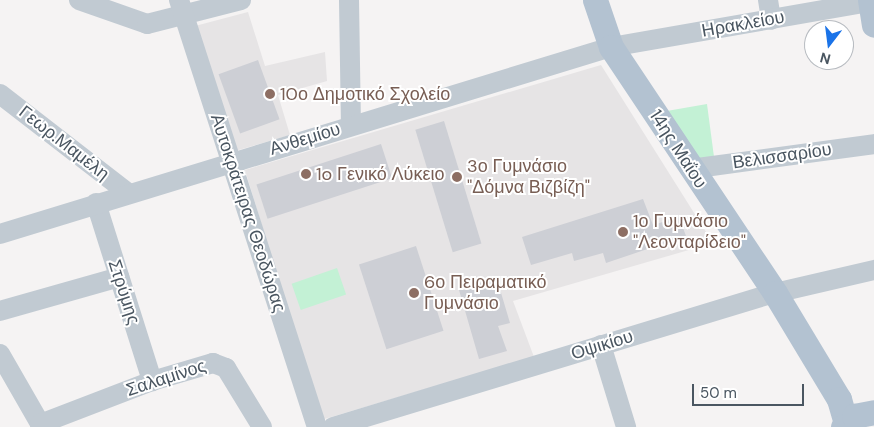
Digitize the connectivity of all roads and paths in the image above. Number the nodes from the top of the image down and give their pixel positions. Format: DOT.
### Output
graph roads {
  1 [pos="79,0"];
  2 [pos="241,0"];
  3 [pos="348,0"];
  4 [pos="595,0"];
  5 [pos="768,0"];
  6 [pos="872,7"];
  7 [pos="181,8"];
  8 [pos="770,20"];
  9 [pos="611,47"];
  10 [pos="0,94"];
  11 [pos="350,125"];
  12 [pos="874,144"];
  13 [pos="232,160"];
  14 [pos="690,169"];
  15 [pos="128,193"];
  16 [pos="96,203"];
  17 [pos="4,227"];
  18 [pos="874,270"];
  19 [pos="119,277"];
  20 [pos="774,293"];
  21 [pos="0,311"];
  22 [pos="601,345"];
  23 [pos="0,354"];
  24 [pos="152,381"];
  25 [pos="874,412"];
  26 [pos="41,425"];
  27 [pos="845,425"];
  28 [pos="262,427"];
  29 [pos="317,427"];
  30 [pos="333,427"];
  31 [pos="626,427"];
  1 -- 7 [label="street"];
  2 -- 7 [label="street"];
  3 -- 11 [label="street"];
  4 -- 9 [label="main road, 14ης Μαΐου"];
  5 -- 8 [label="street"];
  6 -- 8 [label="street, Ηρακλείου"];
  7 -- 13 [label="street, Αυτοκράτειρας Θεοδώρας"];
  8 -- 9 [label="street, Ηρακλείου"];
  9 -- 11 [label="street, Ανθεμίου"];
  9 -- 14 [label="main road, 14ης Μαΐου"];
  10 -- 15 [label="street, Γεωρ.Μαμέλη"];
  11 -- 13 [label="street, Ανθεμίου"];
  12 -- 14 [label="street, Βελισσαρίου"];
  13 -- 15 [label="street, Ανθεμίου"];
  13 -- 29 [label="street, Αυτοκράτειρας Θεοδώρας"];
  14 -- 20 [label="main road, 14ης Μαΐου"];
  15 -- 16 [label="street, Ανθεμίου"];
  16 -- 17 [label="street, Ανθεμίου"];
  16 -- 19 [label="street, Στρύμης"];
  18 -- 20 [label="street, Οψικίου"];
  19 -- 21 [label="street"];
  19 -- 24 [label="street, Στρύμης"];
  20 -- 22 [label="street, Οψικίου"];
  20 -- 27 [label="main road, 14ης Μαΐου"];
  22 -- 30 [label="street, Οψικίου"];
  22 -- 31 [label="street"];
  23 -- 26 [label="street"];
  24 -- 26 [label="street, Σαλαμίνος"];
  24 -- 28 [label="street, Σαλαμίνος"];
  25 -- 27 [label="main road"];
}
